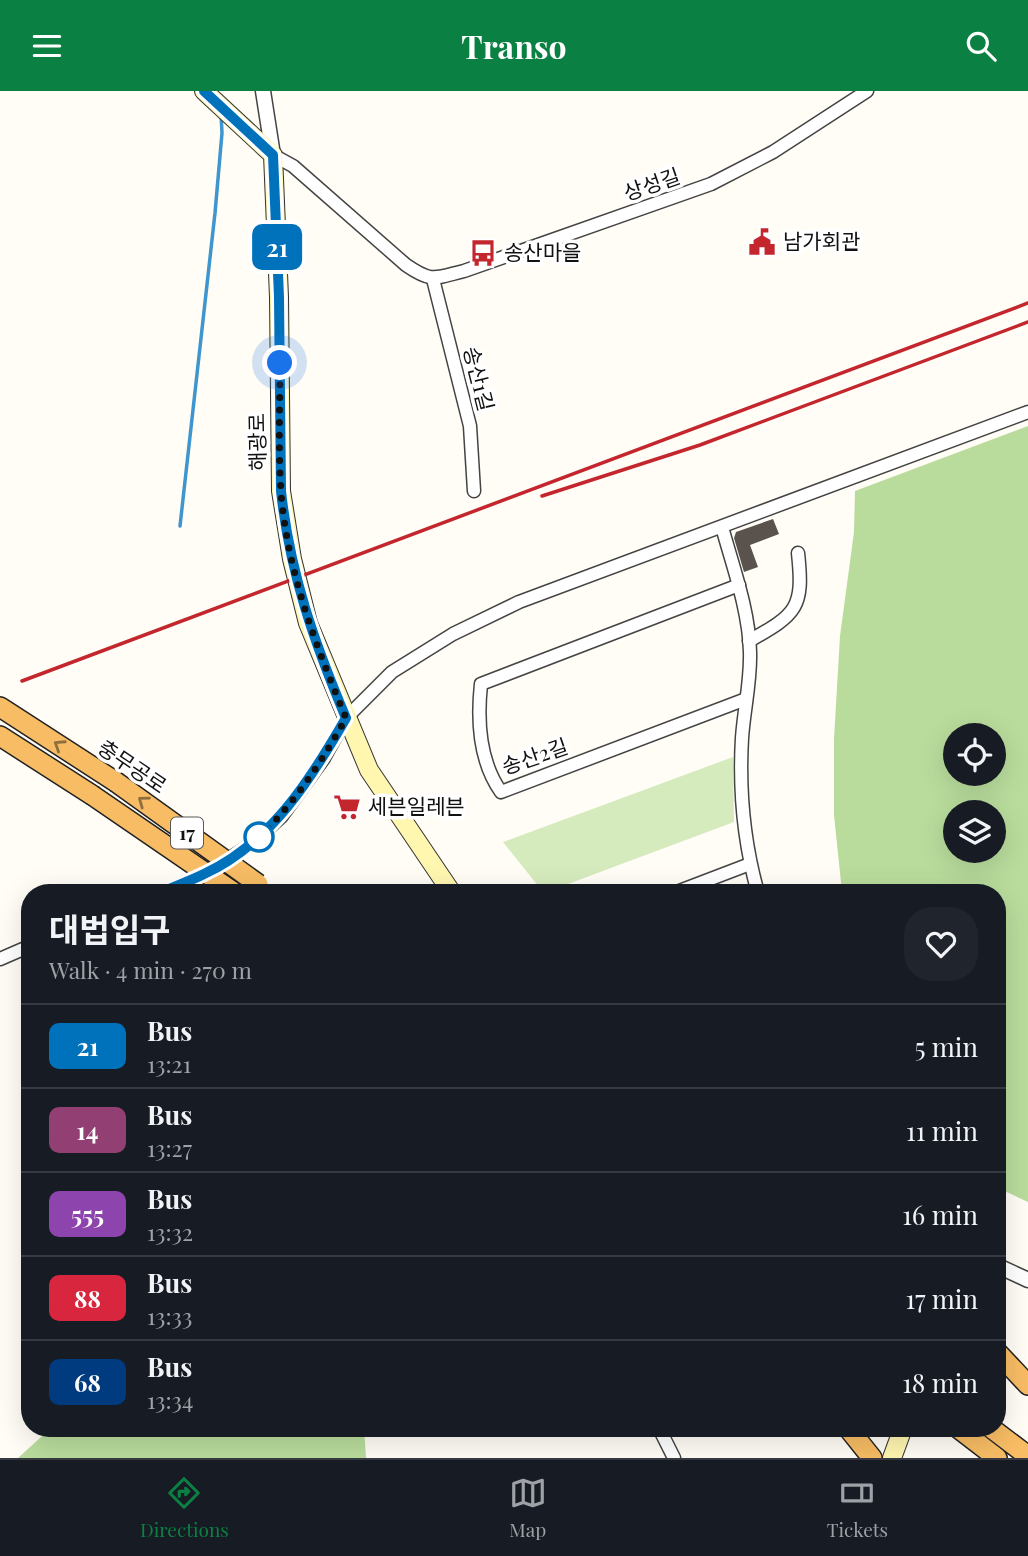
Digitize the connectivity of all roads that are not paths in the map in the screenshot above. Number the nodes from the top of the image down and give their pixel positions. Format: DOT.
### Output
graph roads {
  1 [pos="263,91"];
  2 [pos="867,91"];
  3 [pos="205,92"];
  4 [pos="273,155"];
  5 [pos="433,279"];
  6 [pos="1028,412"];
  7 [pos="474,491"];
  8 [pos="722,527"];
  9 [pos="797,553"];
  10 [pos="739,585"];
  11 [pos="749,641"];
  12 [pos="746,699"];
  13 [pos="0,707"];
  14 [pos="346,718"];
  15 [pos="0,736"];
  16 [pos="750,864"];
  17 [pos="182,884"];
  18 [pos="221,884"];
  19 [pos="257,884"];
  20 [pos="446,884"];
  21 [pos="698,884"];
  22 [pos="756,884"];
  23 [pos="21,950"];
  24 [pos="0,959"];
  25 [pos="1006,1270"];
  26 [pos="1028,1280"];
  27 [pos="1006,1362"];
  28 [pos="1028,1385"];
  29 [pos="664,1437"];
  30 [pos="851,1437"];
  31 [pos="854,1437"];
  32 [pos="900,1437"];
  33 [pos="970,1437"];
  34 [pos="1003,1437"];
  35 [pos="1028,1456"];
  36 [pos="674,1458"];
  37 [pos="856,1458"];
  38 [pos="872,1458"];
  39 [pos="892,1458"];
  40 [pos="997,1458"];
  1 -- 4 [label="street"];
  2 -- 5 [label="street, 상성길"];
  3 -- 4 [label="main road"];
  4 -- 5 [label="street"];
  4 -- 14 [label="main road, 해광로"];
  5 -- 7 [label="street, 송산1길"];
  6 -- 8 [label="street"];
  8 -- 10 [label="street"];
  8 -- 14 [label="street"];
  9 -- 11 [label="street"];
  10 -- 11 [label="street"];
  10 -- 12 [label="street, 송산2길"];
  11 -- 12 [label="street"];
  12 -- 16 [label="street"];
  19 -- 13 [label="highway, 충무공로 / 17, one-way, bridge"];
  14 -- 17 [label="street"];
  14 -- 20 [label="main road, 해광로"];
  15 -- 18 [label="highway, 17, bridge"];
  16 -- 21 [label="street"];
  16 -- 22 [label="street"];
  23 -- 24 [label="street"];
  25 -- 26 [label="street"];
  27 -- 28 [label="highway"];
  29 -- 36 [label="street"];
  30 -- 37 [label="highway"];
  31 -- 38 [label="highway"];
  32 -- 39 [label="main road"];
  33 -- 40 [label="highway"];
  34 -- 35 [label="highway"];
}
